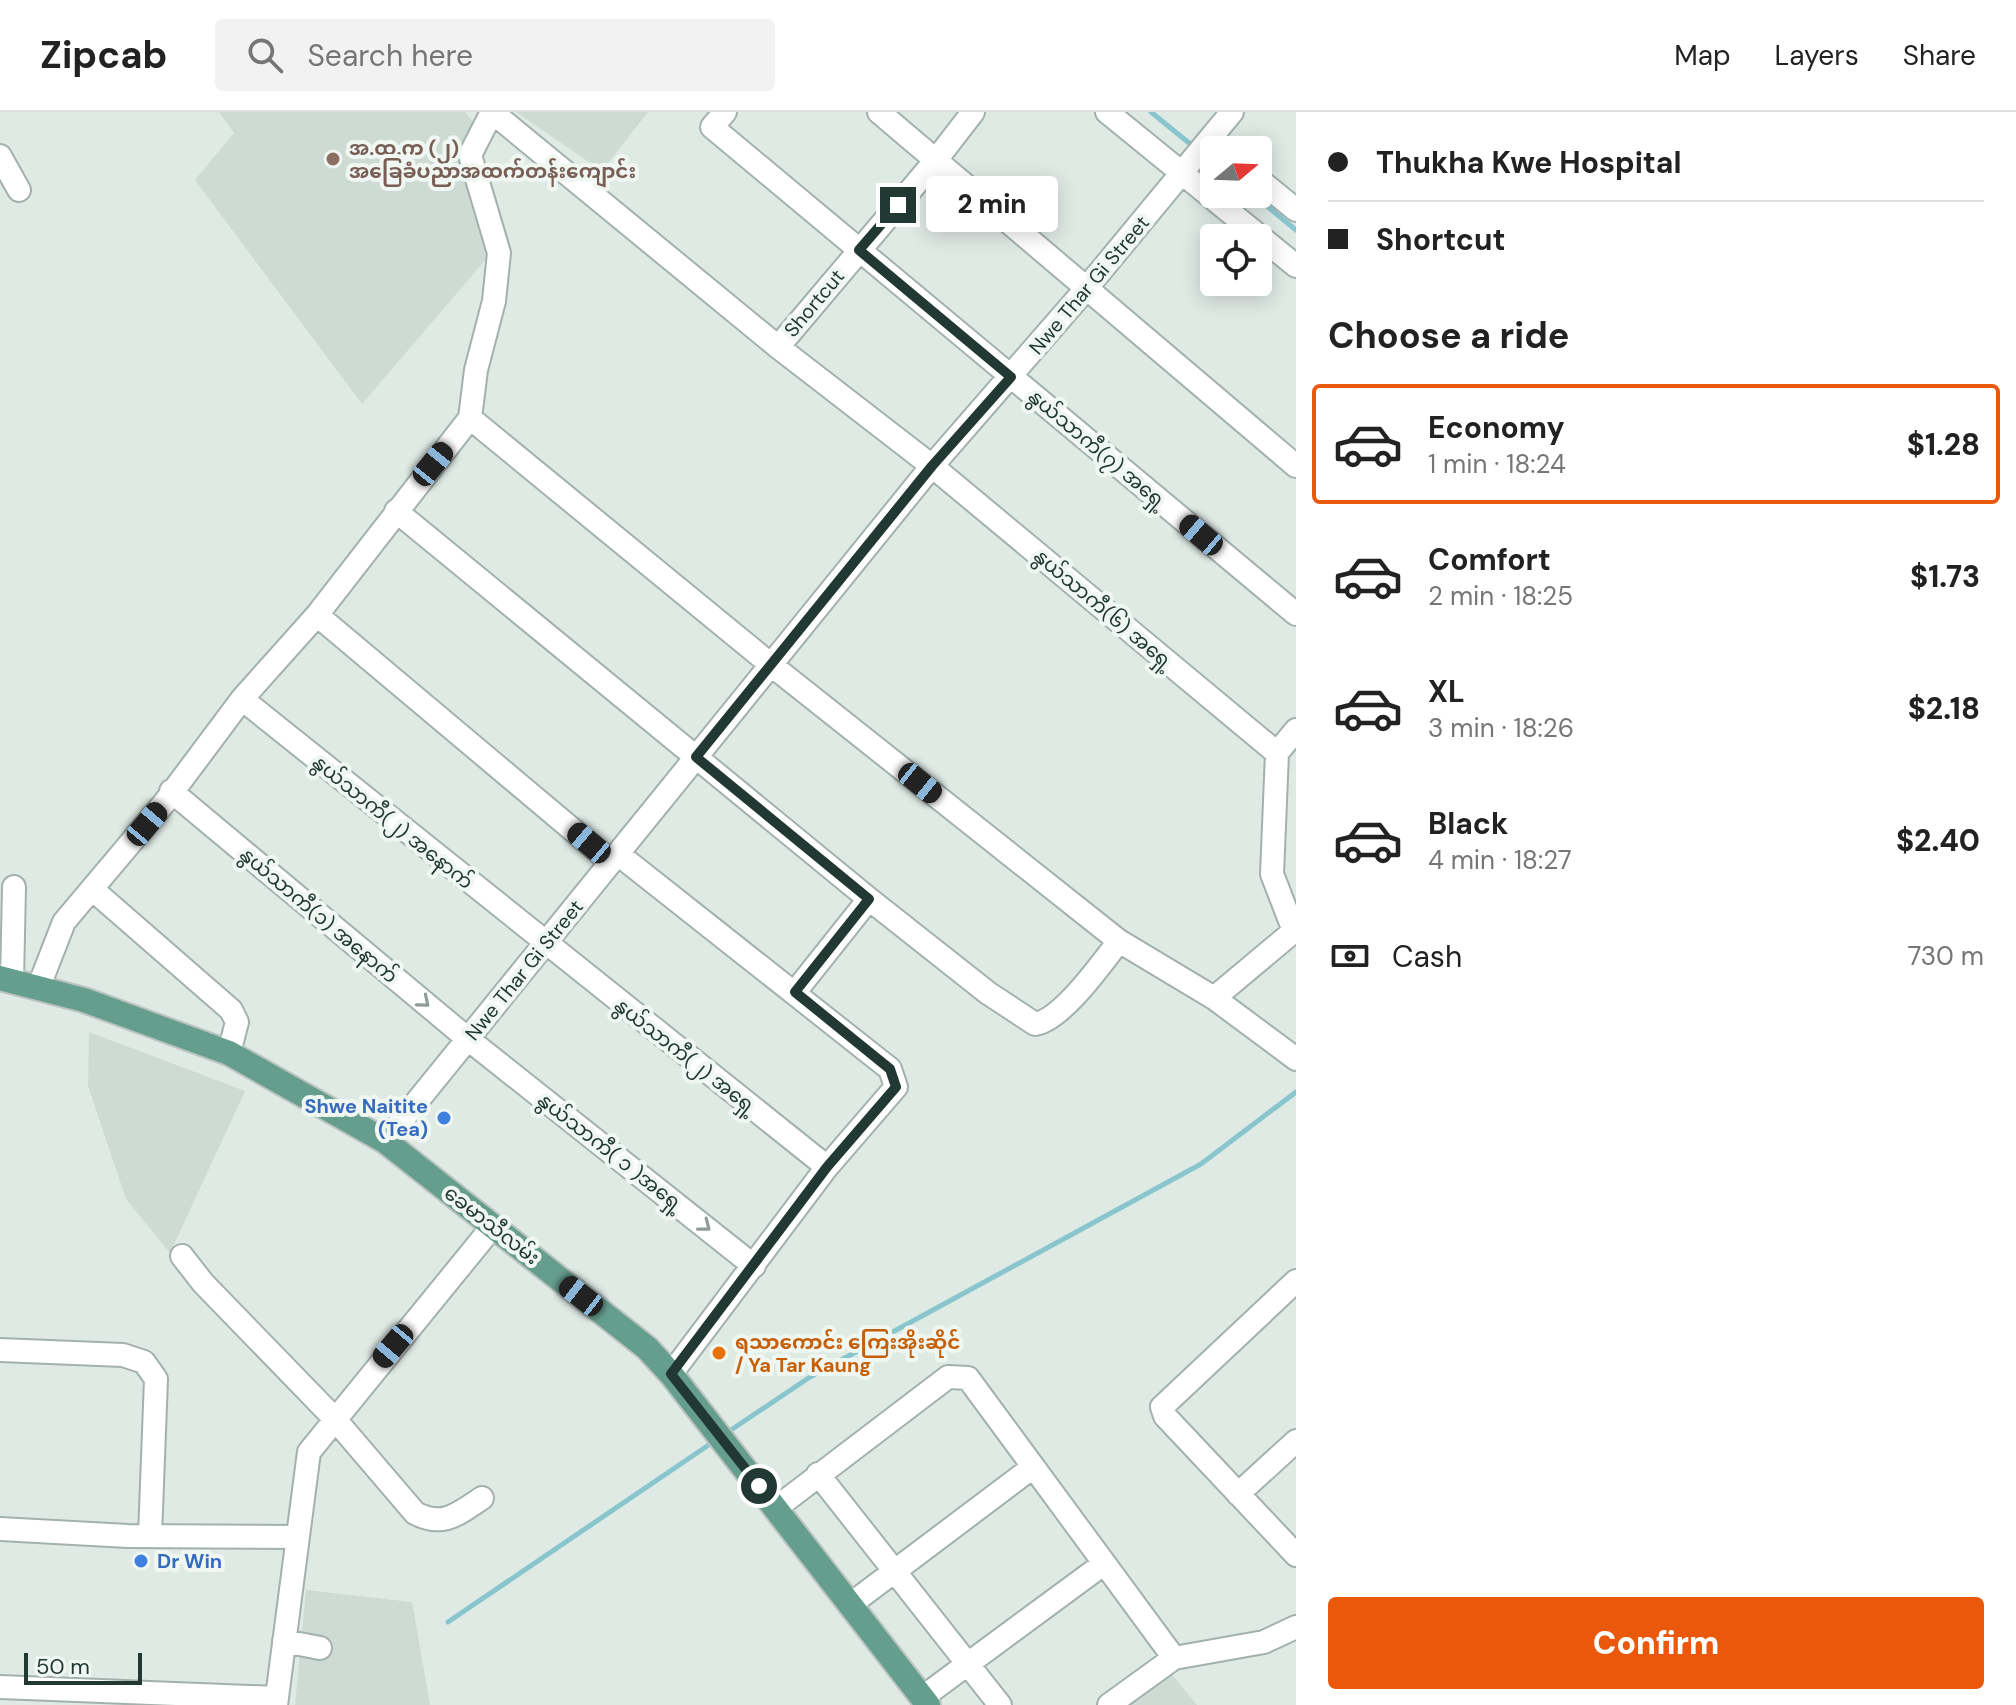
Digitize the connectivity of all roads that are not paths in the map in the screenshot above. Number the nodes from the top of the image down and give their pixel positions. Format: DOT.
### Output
graph roads {
  1 [pos="492,112"];
  2 [pos="879,112"];
  3 [pos="973,112"];
  4 [pos="1107,112"];
  5 [pos="1232,112"];
  6 [pos="718,119"];
  7 [pos="1216,136"];
  8 [pos="1200,151"];
  9 [pos="0,156"];
  10 [pos="1200,158"];
  11 [pos="936,160"];
  12 [pos="19,190"];
  13 [pos="1272,190"];
  14 [pos="1249,208"];
  15 [pos="1296,210"];
  16 [pos="859,250"];
  17 [pos="1296,266"];
  18 [pos="1085,290"];
  19 [pos="778,347"];
  20 [pos="1011,377"];
  21 [pos="470,418"];
  22 [pos="932,466"];
  23 [pos="1296,466"];
  24 [pos="396,511"];
  25 [pos="1296,614"];
  26 [pos="317,615"];
  27 [pos="770,664"];
  28 [pos="242,699"];
  29 [pos="1296,730"];
  30 [pos="1277,753"];
  31 [pos="696,757"];
  32 [pos="171,791"];
  33 [pos="615,858"];
  34 [pos="14,887"];
  35 [pos="92,889"];
  36 [pos="869,899"];
  37 [pos="6,936"];
  38 [pos="1119,941"];
  39 [pos="545,944"];
  40 [pos="6,979"];
  41 [pos="39,986"];
  42 [pos="795,992"];
  43 [pos="1214,998"];
  44 [pos="468,1039"];
  45 [pos="229,1053"];
  46 [pos="1296,1059"];
  47 [pos="385,1141"];
  48 [pos="827,1167"];
  49 [pos="493,1226"];
  50 [pos="182,1256"];
  51 [pos="754,1266"];
  52 [pos="1296,1281"];
  53 [pos="0,1350"];
  54 [pos="671,1374"];
  55 [pos="330,1421"];
  56 [pos="1296,1441"];
  57 [pos="1033,1467"];
  58 [pos="818,1474"];
  59 [pos="1238,1494"];
  60 [pos="482,1498"];
  61 [pos="776,1508"];
  62 [pos="0,1529"];
  63 [pos="150,1536"];
  64 [pos="297,1537"];
  65 [pos="1296,1555"];
  66 [pos="1102,1565"];
  67 [pos="896,1572"];
  68 [pos="851,1604"];
  69 [pos="1296,1627"];
  70 [pos="284,1641"];
  71 [pos="320,1648"];
  72 [pos="1174,1658"];
  73 [pos="968,1663"];
  74 [pos="0,1687"];
  75 [pos="926,1701"];
  76 [pos="276,1702"];
  77 [pos="1000,1705"];
  78 [pos="1109,1705"];
  1 -- 19 [label="street, နွယ်သာကီ(၆) အရှေ့"];
  1 -- 21 [label="street"];
  2 -- 11 [label="street"];
  3 -- 11 [label="street, Shortcut"];
  4 -- 8 [label="street"];
  5 -- 7 [label="street, Nwe Thar Gi Street"];
  6 -- 16 [label="street, နွယ်သာကီ(၇) အရှေ့"];
  9 -- 12 [label="street"];
  10 -- 18 [label="street, Nwe Thar Gi Street"];
  11 -- 16 [label="street, Shortcut"];
  11 -- 18 [label="street"];
  13 -- 15 [label="street"];
  14 -- 17 [label="street"];
  16 -- 19 [label="street, Shortcut"];
  16 -- 20 [label="street, နွယ်သာကီ(၇) အရှေ့"];
  18 -- 20 [label="street, Nwe Thar Gi Street"];
  18 -- 23 [label="street"];
  19 -- 22 [label="street, နွယ်သာကီ(၆) အရှေ့"];
  20 -- 22 [label="street, Nwe Thar Gi Street"];
  20 -- 25 [label="street, နွယ်သာကီ(၇) အရှေ့"];
  21 -- 24 [label="street"];
  21 -- 27 [label="street"];
  22 -- 27 [label="street, Nwe Thar Gi Street"];
  22 -- 30 [label="street, နွယ်သာကီ(၆) အရှေ့"];
  24 -- 26 [label="street"];
  24 -- 31 [label="street"];
  26 -- 28 [label="street"];
  26 -- 33 [label="street"];
  27 -- 31 [label="street, Nwe Thar Gi Street"];
  27 -- 38 [label="street"];
  28 -- 32 [label="street"];
  28 -- 39 [label="street, နွယ်သာကီ(၂) အနောက်"];
  29 -- 30 [label="street"];
  30 -- 43 [label="street"];
  31 -- 33 [label="street, Nwe Thar Gi Street"];
  31 -- 36 [label="street"];
  32 -- 35 [label="street"];
  32 -- 44 [label="street, နွယ်သာကီ(၁) အနောက်, one-way"];
  33 -- 39 [label="street, Nwe Thar Gi Street"];
  33 -- 42 [label="street"];
  34 -- 37 [label="street"];
  35 -- 41 [label="street"];
  35 -- 45 [label="street"];
  36 -- 38 [label="street"];
  36 -- 42 [label="street"];
  37 -- 40 [label="street"];
  38 -- 43 [label="street"];
  39 -- 44 [label="street, Nwe Thar Gi Street"];
  39 -- 48 [label="street, နွယ်သာကီ(၂) အရှေ့"];
  40 -- 41 [label="main road, ခေမာသီလမ်း"];
  41 -- 45 [label="main road, ခေမာသီလမ်း"];
  42 -- 48 [label="street"];
  43 -- 46 [label="street"];
  44 -- 47 [label="street, Nwe Thar Gi Street"];
  44 -- 51 [label="street, နွယ်သာကီ( ၁ )အရှေ့, one-way"];
  45 -- 47 [label="main road, ခေမာသီလမ်း"];
  47 -- 49 [label="main road, ခေမာသီလမ်း"];
  48 -- 51 [label="street"];
  49 -- 54 [label="main road, ခေမာသီလမ်း"];
  49 -- 55 [label="street"];
  50 -- 55 [label="street"];
  51 -- 54 [label="street"];
  52 -- 59 [label="street"];
  53 -- 63 [label="street"];
  54 -- 61 [label="main road, ခေမာသီလမ်း"];
  55 -- 60 [label="street"];
  55 -- 64 [label="street"];
  56 -- 59 [label="street"];
  57 -- 58 [label="street"];
  57 -- 66 [label="street"];
  57 -- 67 [label="street"];
  58 -- 61 [label="street"];
  58 -- 67 [label="street"];
  59 -- 65 [label="street"];
  61 -- 68 [label="main road, ခေမာသီလမ်း"];
  62 -- 63 [label="street"];
  63 -- 64 [label="street"];
  64 -- 70 [label="street"];
  66 -- 72 [label="street"];
  66 -- 73 [label="street"];
  67 -- 68 [label="street"];
  67 -- 73 [label="street"];
  68 -- 75 [label="main road, ခေမာသီလမ်း"];
  69 -- 72 [label="street"];
  70 -- 71 [label="street"];
  70 -- 76 [label="street"];
  72 -- 78 [label="street"];
  73 -- 75 [label="street"];
  73 -- 77 [label="street"];
  74 -- 76 [label="street"];
}
